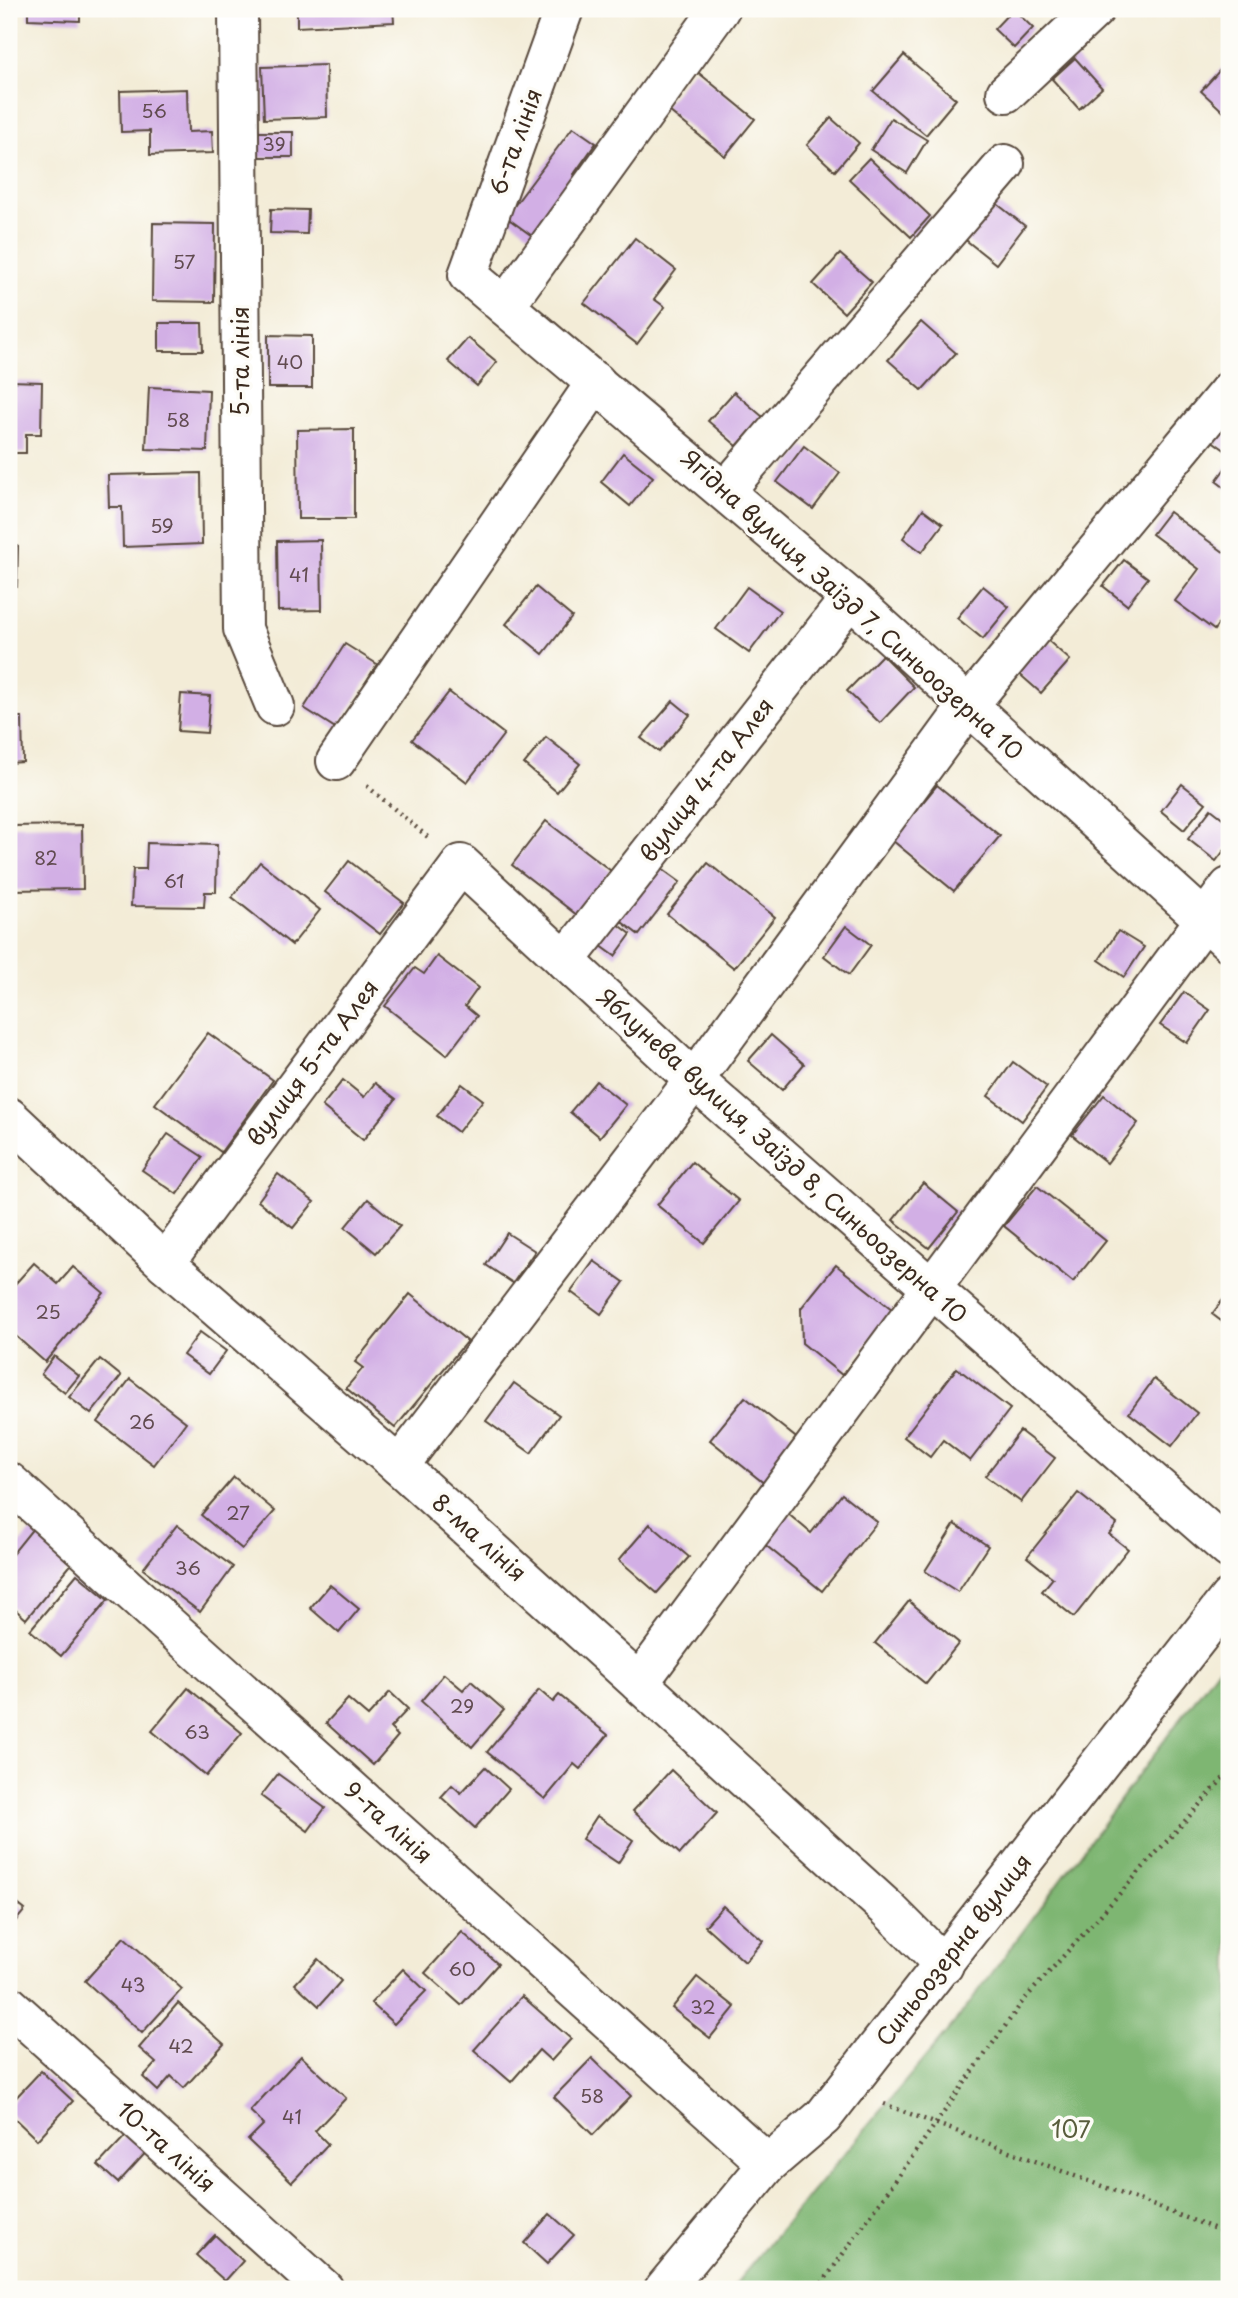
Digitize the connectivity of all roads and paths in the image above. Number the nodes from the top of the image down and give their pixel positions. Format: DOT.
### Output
graph roads {
  1 [pos="238,9"];
  2 [pos="564,9"];
  3 [pos="720,9"];
  4 [pos="1095,9"];
  5 [pos="1006,93"];
  6 [pos="1005,164"];
  7 [pos="468,275"];
  8 [pos="505,306"];
  9 [pos="596,382"];
  10 [pos="1229,391"];
  11 [pos="726,491"];
  12 [pos="850,598"];
  13 [pos="275,706"];
  14 [pos="968,706"];
  15 [pos="336,761"];
  16 [pos="461,864"];
  17 [pos="1229,887"];
  18 [pos="1217,931"];
  19 [pos="565,961"];
  20 [pos="694,1080"];
  21 [pos="9,1117"];
  22 [pos="165,1263"];
  23 [pos="929,1288"];
  24 [pos="399,1466"];
  25 [pos="9,1482"];
  26 [pos="1229,1549"];
  27 [pos="1229,1598"];
  28 [pos="639,1684"];
  29 [pos="1229,1772"];
  30 [pos="944,1965"];
  31 [pos="9,2005"];
  32 [pos="843,2091"];
  33 [pos="939,2123"];
  34 [pos="768,2164"];
  35 [pos="1229,2234"];
  36 [pos="324,2289"];
  37 [pos="664,2289"];
  38 [pos="818,2289"];
  1 -- 13 [label="street, 5-та лінія"];
  2 -- 7 [label="street, 6-та лінія"];
  3 -- 8 [label="street"];
  4 -- 5 [label="street"];
  6 -- 11 [label="street"];
  7 -- 8 [label="street, Ягідна вулиця, Заїзд 7, Синьоозерна 10"];
  8 -- 9 [label="street, Ягідна вулиця, Заїзд 7, Синьоозерна 10"];
  9 -- 11 [label="street, Ягідна вулиця, Заїзд 7, Синьоозерна 10"];
  9 -- 15 [label="street"];
  10 -- 14 [label="street"];
  11 -- 12 [label="street, Ягідна вулиця, Заїзд 7, Синьоозерна 10"];
  12 -- 14 [label="street, Ягідна вулиця, Заїзд 7, Синьоозерна 10"];
  12 -- 19 [label="street, вулиця 4-та Алея"];
  14 -- 18 [label="street, Ягідна вулиця, Заїзд 7, Синьоозерна 10"];
  14 -- 20 [label="street"];
  15 -- 16 [label="path"];
  16 -- 19 [label="street, Яблунева вулиця, Заїзд 8, Синьоозерна 10"];
  16 -- 22 [label="street, вулиця 5-та Алея"];
  17 -- 18 [label="street"];
  18 -- 23 [label="street"];
  19 -- 20 [label="street, Яблунева вулиця, Заїзд 8, Синьоозерна 10"];
  20 -- 23 [label="street, Яблунева вулиця, Заїзд 8, Синьоозерна 10"];
  20 -- 24 [label="street"];
  21 -- 22 [label="street, 8-ма лінія"];
  22 -- 24 [label="street, 8-ма лінія"];
  23 -- 26 [label="street, Яблунева вулиця, Заїзд 8, Синьоозерна 10"];
  23 -- 28 [label="street"];
  24 -- 28 [label="street, 8-ма лінія"];
  25 -- 34 [label="street, 9-та лінія"];
  27 -- 30 [label="street, Синьоозерна вулиця"];
  28 -- 30 [label="street, 8-ма лінія"];
  29 -- 33 [label="path"];
  30 -- 32 [label="street, Синьоозерна вулиця"];
  31 -- 36 [label="street, 10-та лінія"];
  32 -- 33 [label="path"];
  32 -- 34 [label="street, Синьоозерна вулиця"];
  33 -- 35 [label="path"];
  33 -- 38 [label="path"];
  34 -- 37 [label="street, Синьоозерна вулиця"];
}
